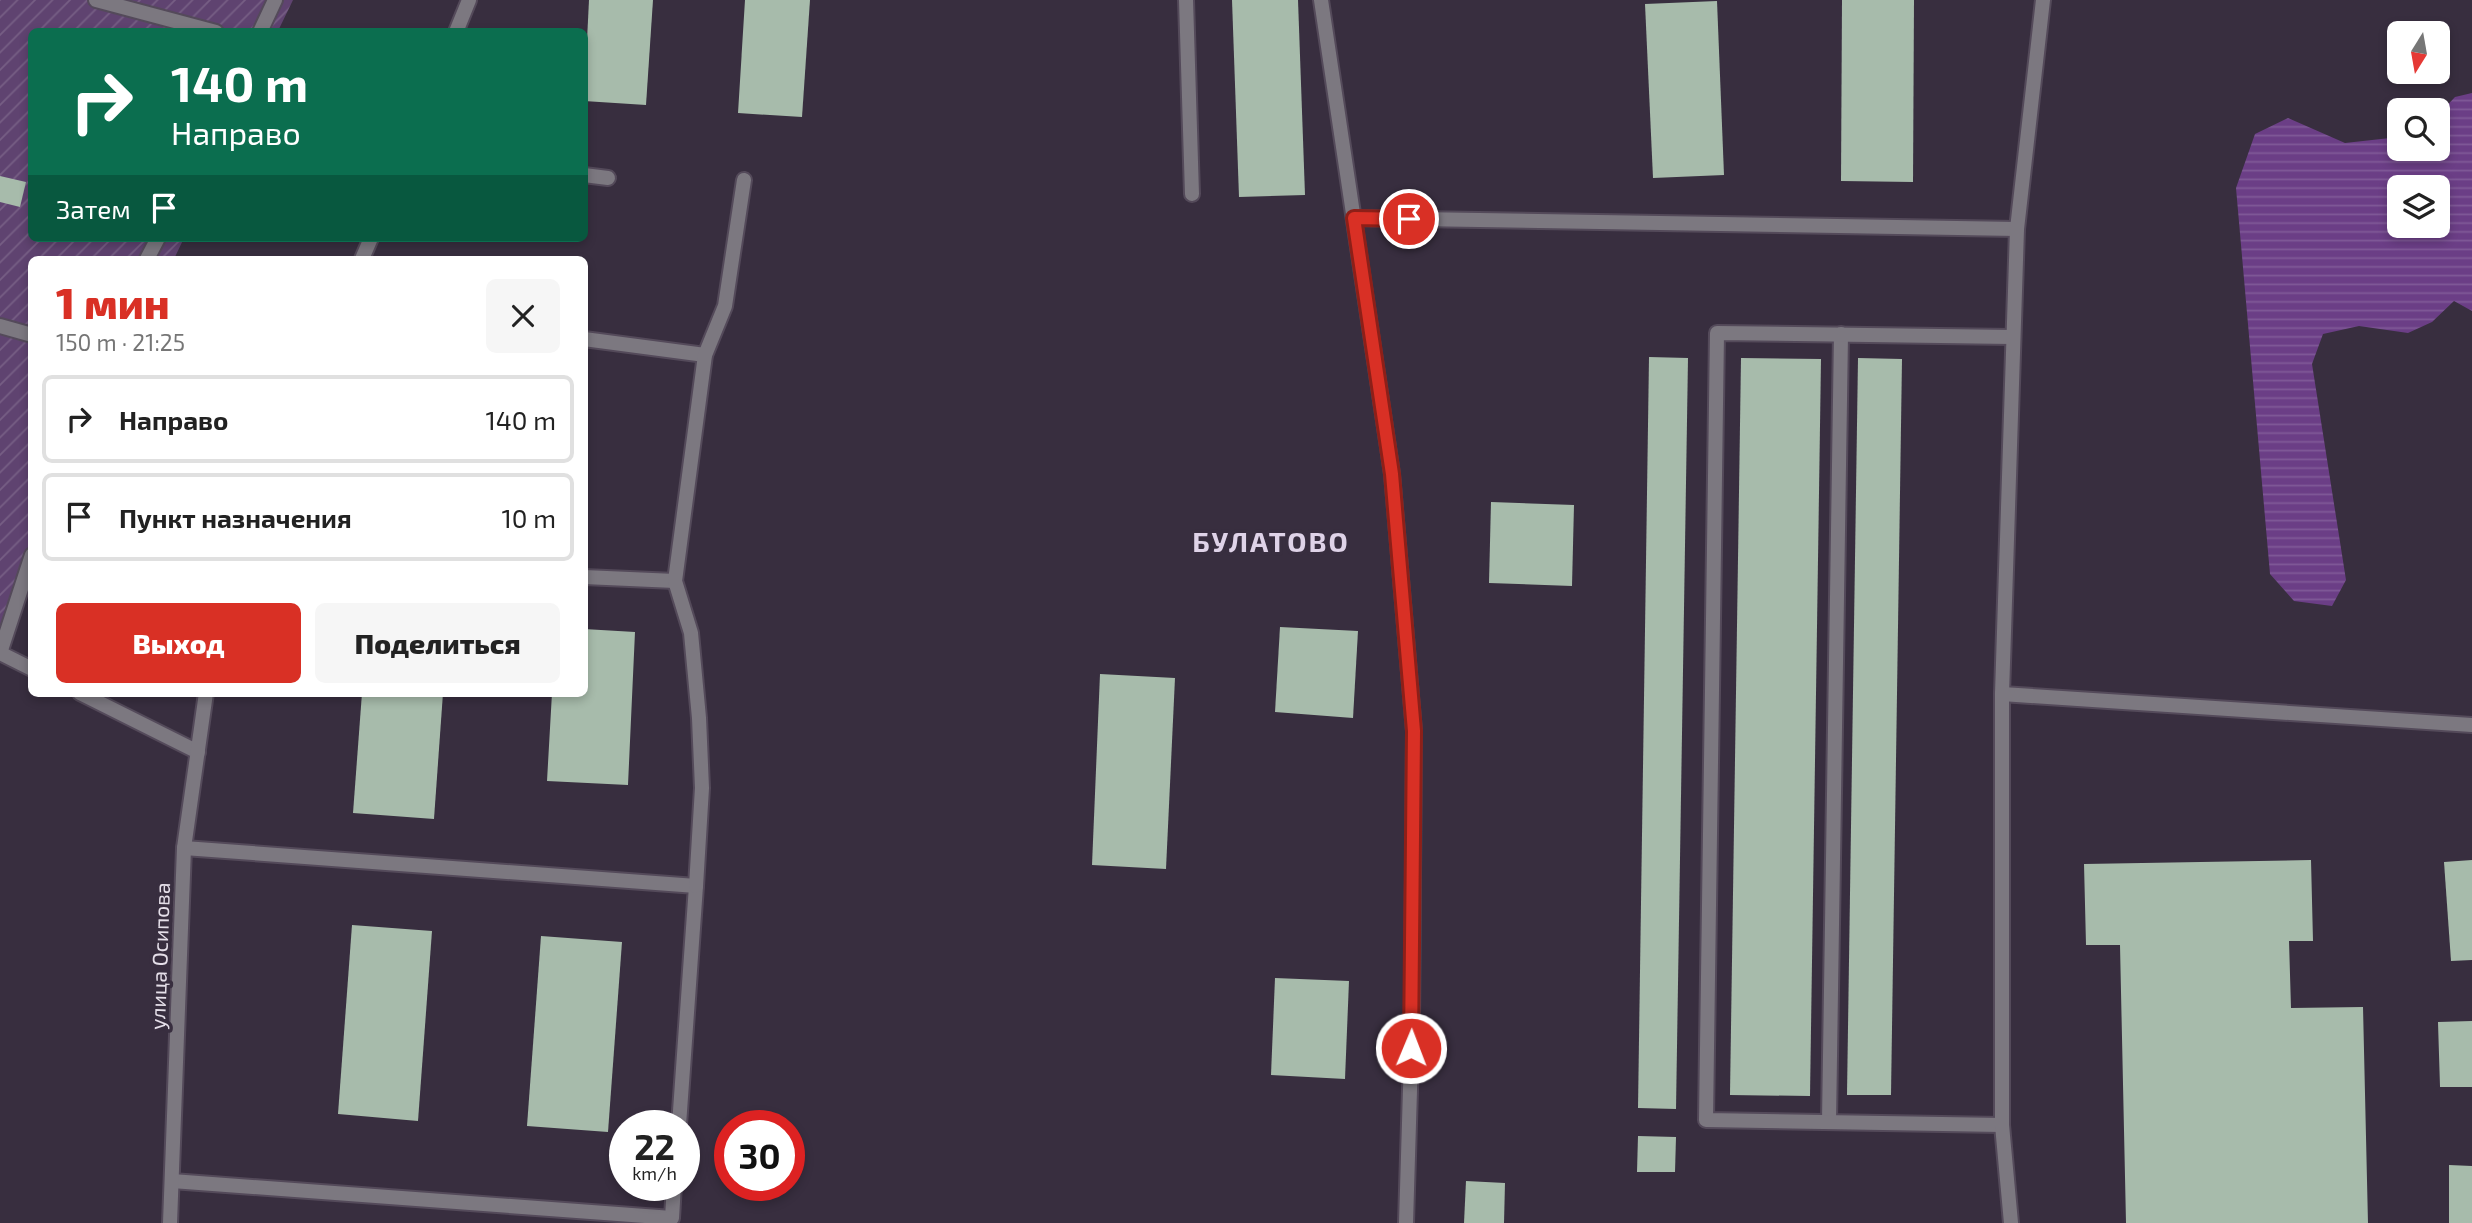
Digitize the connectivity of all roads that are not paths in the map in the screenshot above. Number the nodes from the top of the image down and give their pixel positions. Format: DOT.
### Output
graph roads {
  1 [pos="96,0"];
  2 [pos="275,0"];
  3 [pos="469,0"];
  4 [pos="1186,0"];
  5 [pos="1321,0"];
  6 [pos="2043,0"];
  7 [pos="201,28"];
  8 [pos="262,28"];
  9 [pos="458,28"];
  10 [pos="588,176"];
  11 [pos="608,178"];
  12 [pos="744,180"];
  13 [pos="1192,194"];
  14 [pos="1354,218"];
  15 [pos="2017,229"];
  16 [pos="0,326"];
  17 [pos="28,334"];
  18 [pos="1841,334"];
  19 [pos="2012,337"];
  20 [pos="588,340"];
  21 [pos="705,355"];
  22 [pos="28,567"];
  23 [pos="588,577"];
  24 [pos="675,580"];
  25 [pos="0,653"];
  26 [pos="28,667"];
  27 [pos="2002,694"];
  28 [pos="88,697"];
  29 [pos="205,697"];
  30 [pos="2472,724"];
  31 [pos="198,752"];
  32 [pos="184,848"];
  33 [pos="696,886"];
  34 [pos="680,1110"];
  35 [pos="1829,1122"];
  36 [pos="2002,1125"];
  37 [pos="172,1181"];
  38 [pos="675,1201"];
  39 [pos="676,1220"];
  40 [pos="170,1223"];
  41 [pos="1406,1223"];
  42 [pos="2011,1223"];
  1 -- 7 [label="street"];
  2 -- 8 [label="street"];
  3 -- 9 [label="street"];
  4 -- 13 [label="street"];
  5 -- 14 [label="street"];
  6 -- 15 [label="street"];
  10 -- 11 [label="street"];
  12 -- 21 [label="street"];
  14 -- 15 [label="street"];
  14 -- 41 [label="street"];
  15 -- 19 [label="street"];
  16 -- 17 [label="street"];
  18 -- 19 [label="street"];
  18 -- 35 [label="street"];
  18 -- 35 [label="street"];
  19 -- 27 [label="street"];
  20 -- 21 [label="street"];
  21 -- 24 [label="street"];
  22 -- 25 [label="street"];
  23 -- 24 [label="street"];
  24 -- 33 [label="street"];
  25 -- 26 [label="street"];
  27 -- 30 [label="street"];
  27 -- 36 [label="street"];
  28 -- 31 [label="street"];
  29 -- 31 [label="street, улица Осипова"];
  31 -- 32 [label="street, улица Осипова"];
  32 -- 33 [label="street"];
  32 -- 37 [label="street, улица Осипова"];
  33 -- 34 [label="street"];
  35 -- 36 [label="street"];
  36 -- 42 [label="street"];
  37 -- 39 [label="street"];
  37 -- 40 [label="street, улица Осипова"];
  38 -- 39 [label="street"];
}
